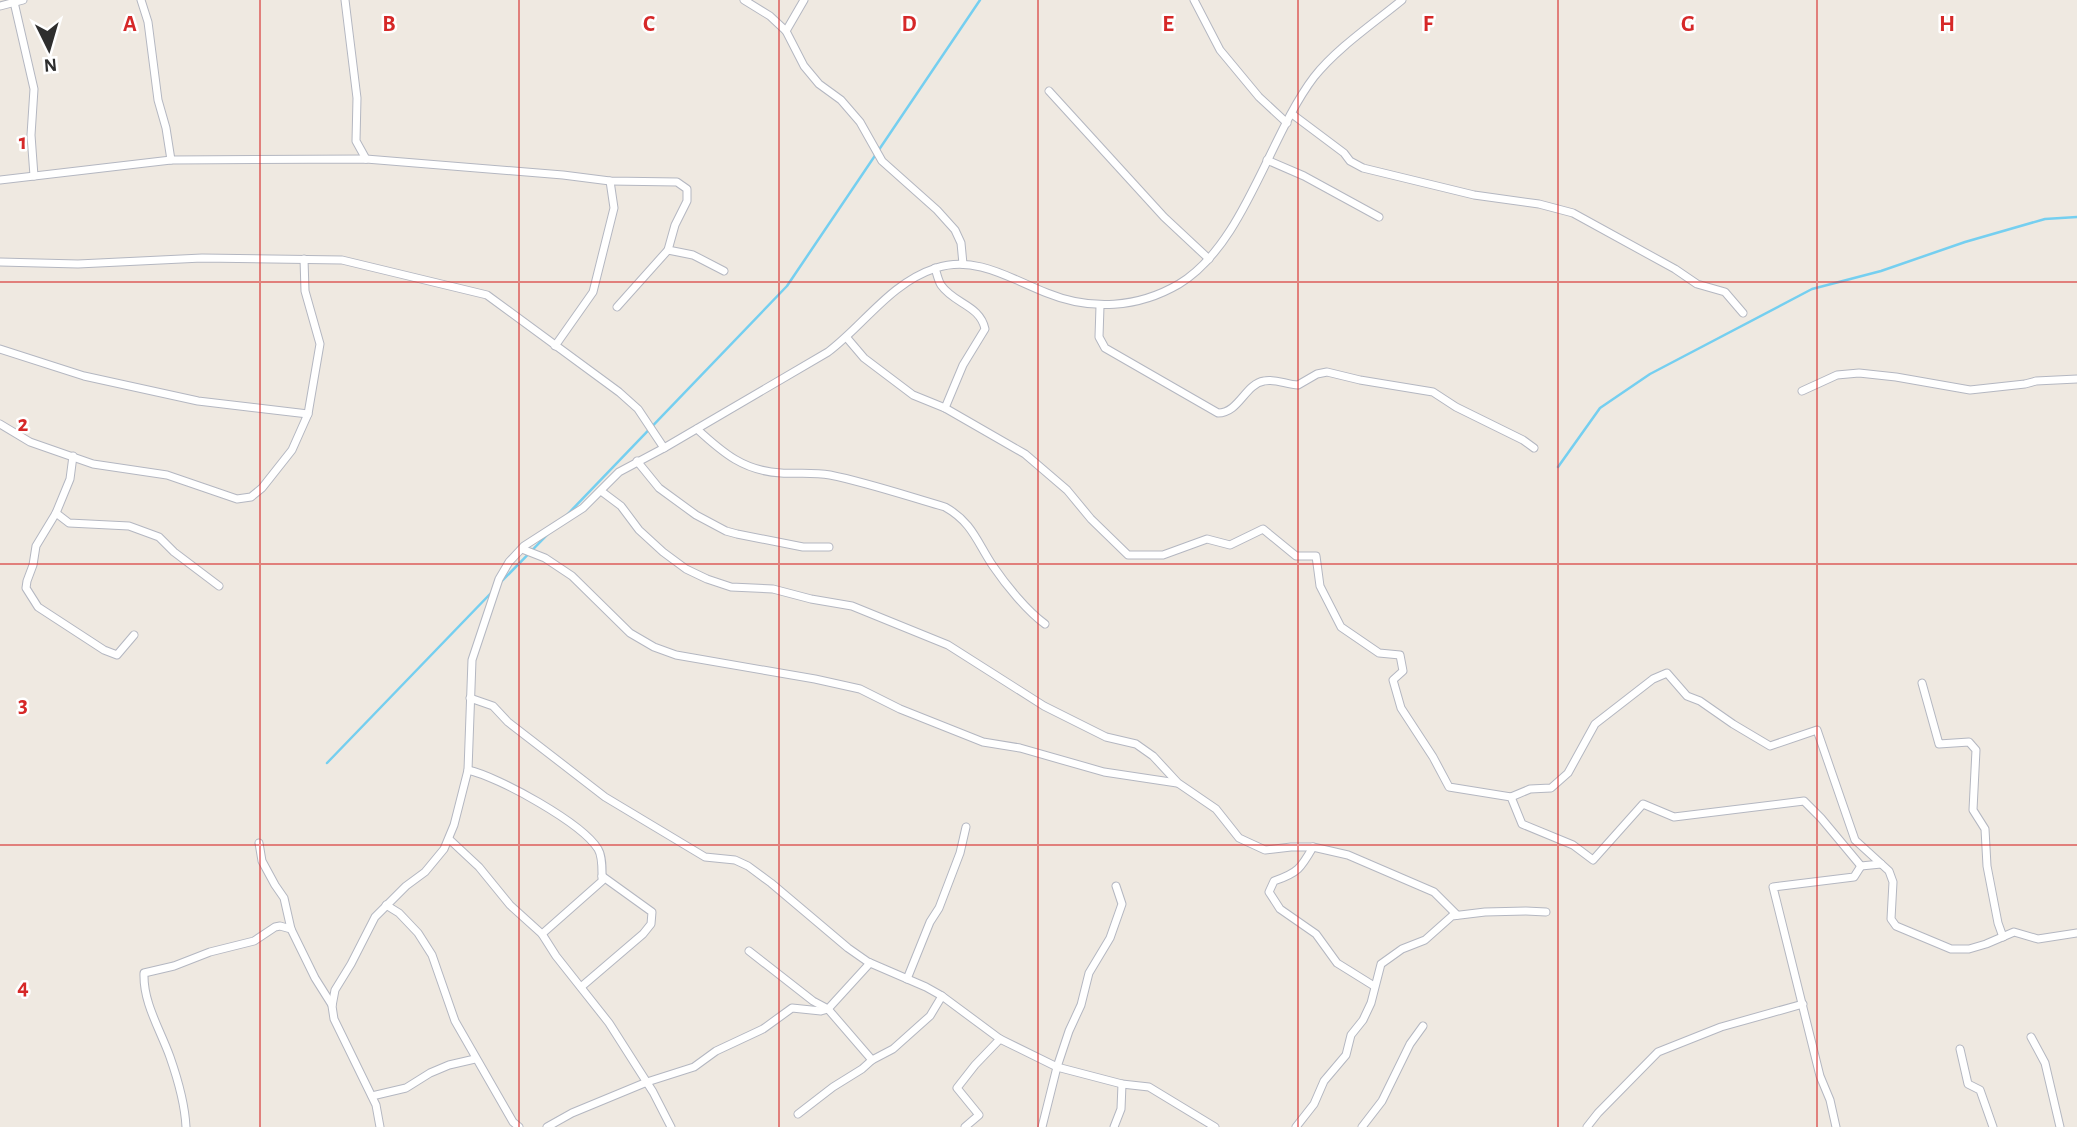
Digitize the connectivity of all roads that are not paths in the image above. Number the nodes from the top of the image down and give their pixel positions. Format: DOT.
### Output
graph roads {
  1 [pos="141,0"];
  2 [pos="345,0"];
  3 [pos="744,0"];
  4 [pos="804,0"];
  5 [pos="1194,0"];
  6 [pos="1402,0"];
  7 [pos="19,1"];
  8 [pos="0,6"];
  9 [pos="786,31"];
  10 [pos="1049,91"];
  11 [pos="1292,114"];
  12 [pos="1287,123"];
  13 [pos="366,159"];
  14 [pos="171,160"];
  15 [pos="1267,160"];
  16 [pos="34,176"];
  17 [pos="0,180"];
  18 [pos="610,181"];
  19 [pos="1378,217"];
  20 [pos="668,250"];
  21 [pos="304,259"];
  22 [pos="1209,259"];
  23 [pos="0,262"];
  24 [pos="963,264"];
  25 [pos="935,268"];
  26 [pos="724,271"];
  27 [pos="1100,306"];
  28 [pos="617,307"];
  29 [pos="1743,313"];
  30 [pos="847,338"];
  31 [pos="555,345"];
  32 [pos="0,349"];
  33 [pos="2077,379"];
  34 [pos="1802,391"];
  35 [pos="945,408"];
  36 [pos="308,414"];
  37 [pos="0,424"];
  38 [pos="697,429"];
  39 [pos="664,448"];
  40 [pos="1534,448"];
  41 [pos="73,456"];
  42 [pos="638,461"];
  43 [pos="601,491"];
  44 [pos="56,513"];
  45 [pos="829,547"];
  46 [pos="522,549"];
  47 [pos="219,586"];
  48 [pos="1045,624"];
  49 [pos="134,635"];
  50 [pos="1922,683"];
  51 [pos="470,698"];
  52 [pos="468,770"];
  53 [pos="1178,783"];
  54 [pos="1511,797"];
  55 [pos="966,827"];
  56 [pos="449,839"];
  57 [pos="259,843"];
  58 [pos="1313,847"];
  59 [pos="1881,864"];
  60 [pos="1861,866"];
  61 [pos="602,876"];
  62 [pos="1116,886"];
  63 [pos="386,905"];
  64 [pos="1546,912"];
  65 [pos="1457,915"];
  66 [pos="291,929"];
  67 [pos="2077,933"];
  68 [pos="542,934"];
  69 [pos="2003,937"];
  70 [pos="749,951"];
  71 [pos="870,963"];
  72 [pos="906,979"];
  73 [pos="1374,986"];
  74 [pos="581,987"];
  75 [pos="942,996"];
  76 [pos="1803,1004"];
  77 [pos="332,1006"];
  78 [pos="828,1009"];
  79 [pos="1423,1026"];
  80 [pos="2031,1037"];
  81 [pos="1000,1039"];
  82 [pos="1960,1049"];
  83 [pos="475,1059"];
  84 [pos="872,1059"];
  85 [pos="1057,1067"];
  86 [pos="647,1082"];
  87 [pos="1122,1084"];
  88 [pos="372,1096"];
  89 [pos="798,1114"];
  90 [pos="186,1127"];
  91 [pos="380,1127"];
  92 [pos="519,1127"];
  93 [pos="547,1127"];
  94 [pos="671,1127"];
  95 [pos="965,1127"];
  96 [pos="1042,1127"];
  97 [pos="1114,1127"];
  98 [pos="1215,1127"];
  99 [pos="1296,1127"];
  100 [pos="1362,1127"];
  101 [pos="1587,1127"];
  102 [pos="1836,1127"];
  103 [pos="1993,1127"];
  104 [pos="2060,1127"];
  1 -- 14 [label="street"];
  2 -- 13 [label="street"];
  3 -- 9 [label="street"];
  4 -- 9 [label="street"];
  5 -- 12 [label="street"];
  6 -- 11 [label="street"];
  7 -- 8 [label="street"];
  7 -- 16 [label="street"];
  9 -- 24 [label="street"];
  10 -- 22 [label="street"];
  11 -- 12 [label="street"];
  11 -- 29 [label="street"];
  12 -- 15 [label="street"];
  13 -- 14 [label="street"];
  13 -- 18 [label="street"];
  14 -- 16 [label="street"];
  15 -- 19 [label="street"];
  15 -- 22 [label="street"];
  16 -- 17 [label="street"];
  18 -- 20 [label="street"];
  18 -- 31 [label="street"];
  20 -- 26 [label="street"];
  20 -- 28 [label="street"];
  21 -- 23 [label="street"];
  21 -- 31 [label="street"];
  21 -- 36 [label="street"];
  22 -- 27 [label="street"];
  24 -- 25 [label="street"];
  24 -- 27 [label="street"];
  25 -- 30 [label="street"];
  25 -- 35 [label="street"];
  27 -- 40 [label="street"];
  30 -- 35 [label="street"];
  30 -- 38 [label="street"];
  31 -- 39 [label="street"];
  32 -- 36 [label="street"];
  33 -- 34 [label="street"];
  35 -- 54 [label="street"];
  36 -- 41 [label="street"];
  37 -- 41 [label="street"];
  38 -- 39 [label="street"];
  38 -- 48 [label="street"];
  39 -- 42 [label="street"];
  41 -- 44 [label="street"];
  42 -- 43 [label="street"];
  42 -- 45 [label="street"];
  43 -- 46 [label="street"];
  43 -- 53 [label="street"];
  44 -- 47 [label="street"];
  44 -- 49 [label="street"];
  46 -- 51 [label="street"];
  46 -- 53 [label="street"];
  50 -- 69 [label="street"];
  51 -- 52 [label="street"];
  51 -- 71 [label="street"];
  52 -- 56 [label="street"];
  52 -- 61 [label="street"];
  53 -- 58 [label="street"];
  54 -- 59 [label="street"];
  54 -- 60 [label="street"];
  55 -- 72 [label="street"];
  56 -- 63 [label="street"];
  56 -- 68 [label="street"];
  57 -- 66 [label="street"];
  58 -- 65 [label="street"];
  58 -- 73 [label="street"];
  59 -- 60 [label="street"];
  59 -- 69 [label="street"];
  60 -- 76 [label="street"];
  61 -- 68 [label="street"];
  61 -- 74 [label="street"];
  62 -- 85 [label="street"];
  63 -- 77 [label="street"];
  63 -- 83 [label="street"];
  64 -- 65 [label="street"];
  65 -- 73 [label="street"];
  66 -- 77 [label="street"];
  66 -- 90 [label="street"];
  67 -- 69 [label="street"];
  68 -- 74 [label="street"];
  70 -- 78 [label="street"];
  71 -- 72 [label="street"];
  71 -- 78 [label="street"];
  72 -- 75 [label="street"];
  73 -- 99 [label="street"];
  74 -- 86 [label="street"];
  75 -- 81 [label="street"];
  75 -- 84 [label="street"];
  76 -- 101 [label="street"];
  76 -- 102 [label="street"];
  77 -- 88 [label="street"];
  78 -- 84 [label="street"];
  78 -- 86 [label="street"];
  79 -- 100 [label="street"];
  80 -- 104 [label="street"];
  81 -- 85 [label="street"];
  81 -- 95 [label="street"];
  82 -- 103 [label="street"];
  83 -- 88 [label="street"];
  83 -- 92 [label="street"];
  84 -- 89 [label="street"];
  85 -- 87 [label="street"];
  85 -- 96 [label="street"];
  86 -- 93 [label="street"];
  86 -- 94 [label="street"];
  87 -- 97 [label="street"];
  87 -- 98 [label="street"];
  88 -- 91 [label="street"];
}
